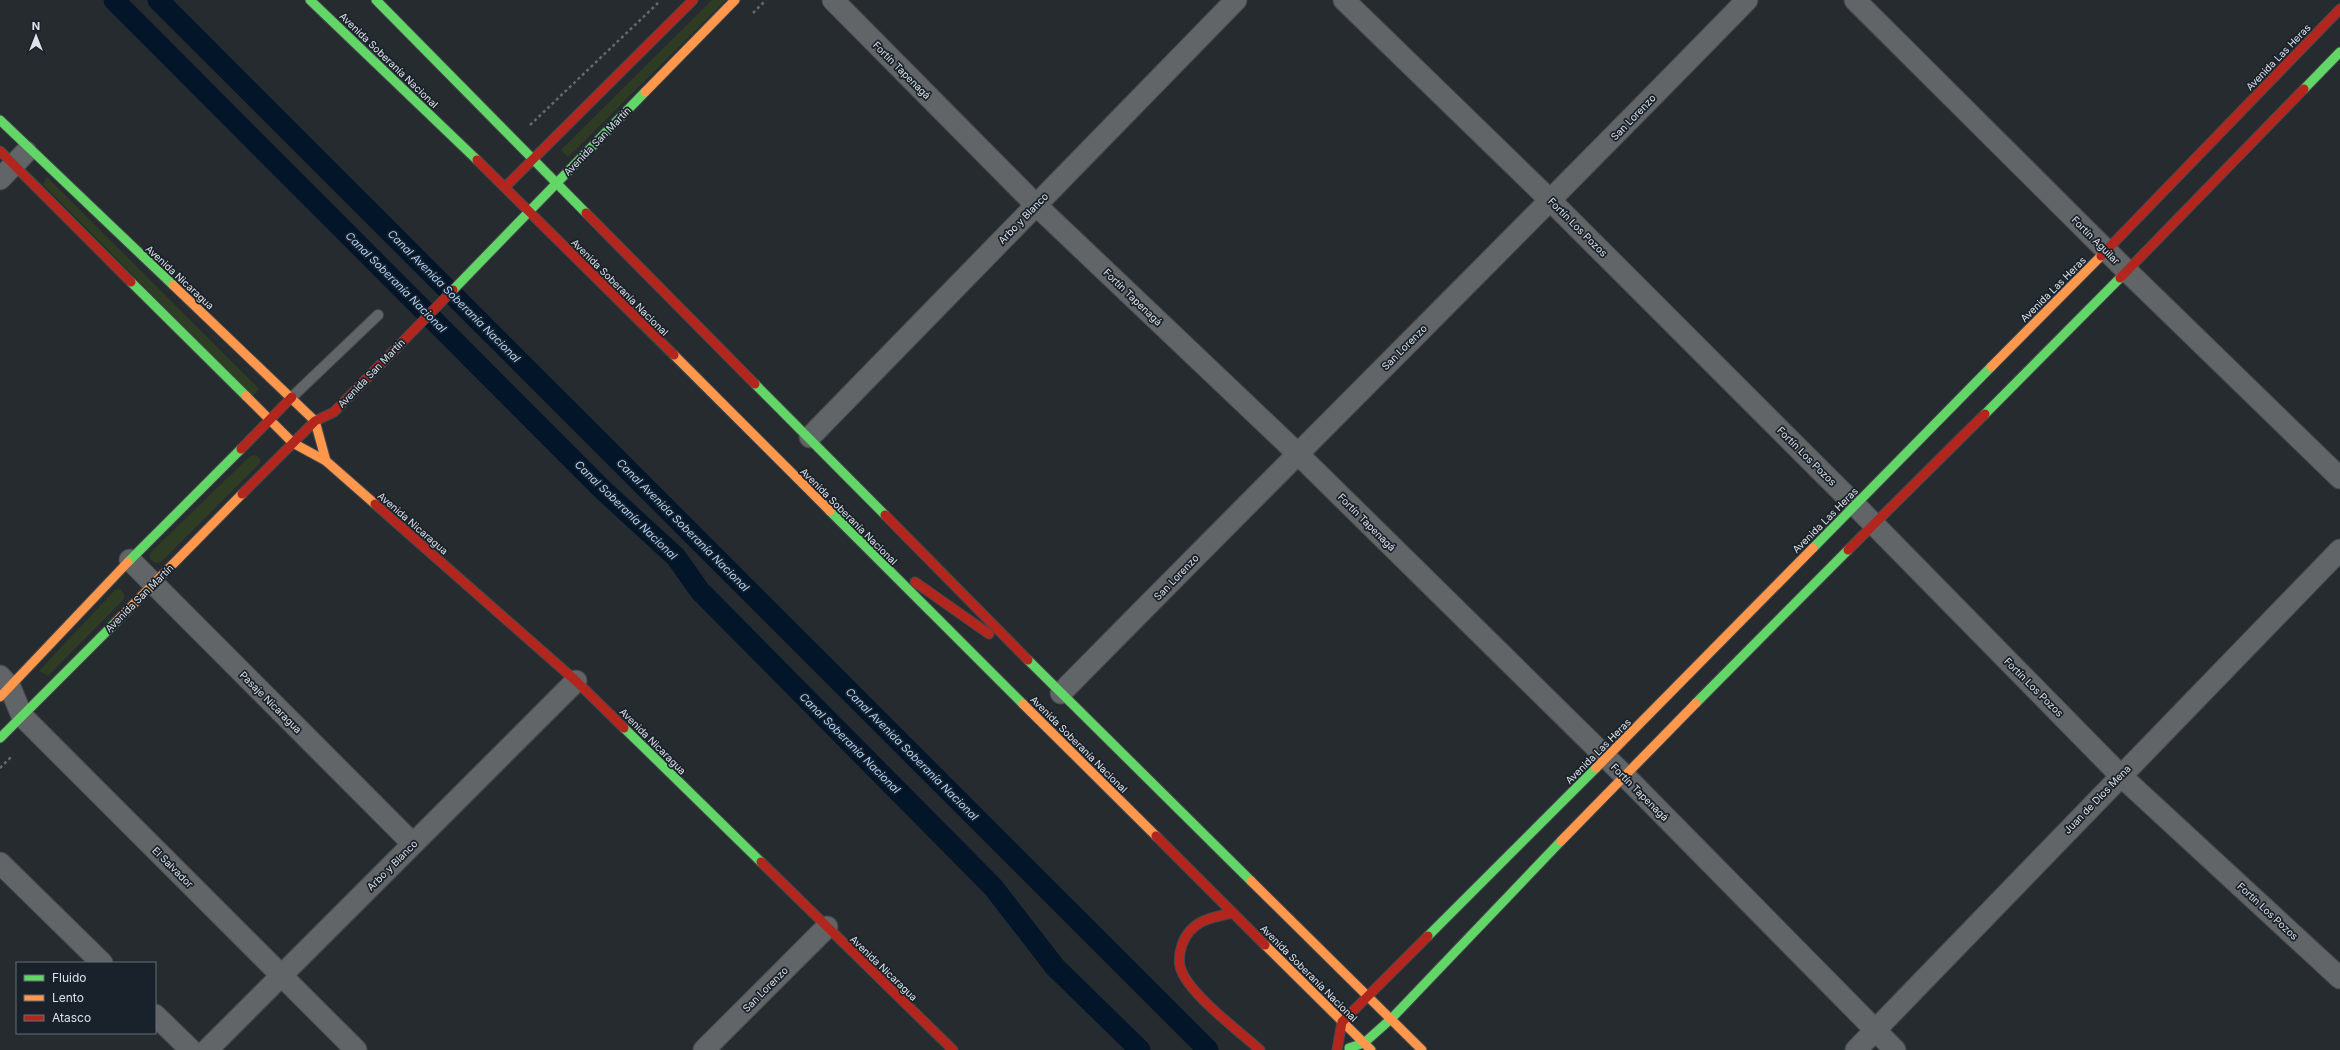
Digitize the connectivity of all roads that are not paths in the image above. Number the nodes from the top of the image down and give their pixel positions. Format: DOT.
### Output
graph roads {
  1 [pos="310,0"];
  2 [pos="376,0"];
  3 [pos="693,0"];
  4 [pos="735,0"];
  5 [pos="833,0"];
  6 [pos="1236,0"];
  7 [pos="1344,0"];
  8 [pos="1747,0"];
  9 [pos="1855,0"];
  10 [pos="2340,9"];
  11 [pos="2340,52"];
  12 [pos="0,120"];
  13 [pos="29,149"];
  14 [pos="533,157"];
  15 [pos="5,165"];
  16 [pos="558,182"];
  17 [pos="505,187"];
  18 [pos="1551,201"];
  19 [pos="1036,205"];
  20 [pos="529,212"];
  21 [pos="2107,250"];
  22 [pos="2127,271"];
  23 [pos="378,315"];
  24 [pos="292,397"];
  25 [pos="270,420"];
  26 [pos="315,421"];
  27 [pos="810,437"];
  28 [pos="294,443"];
  29 [pos="1297,453"];
  30 [pos="326,461"];
  31 [pos="2340,478"];
  32 [pos="1855,505"];
  33 [pos="1872,524"];
  34 [pos="865,547"];
  35 [pos="2340,550"];
  36 [pos="130,560"];
  37 [pos="152,584"];
  38 [pos="1034,666"];
  39 [pos="576,681"];
  40 [pos="3,687"];
  41 [pos="1061,693"];
  42 [pos="22,716"];
  43 [pos="0,738"];
  44 [pos="1606,758"];
  45 [pos="1624,774"];
  46 [pos="2120,775"];
  47 [pos="413,844"];
  48 [pos="0,863"];
  49 [pos="1233,913"];
  50 [pos="827,928"];
  51 [pos="101,962"];
  52 [pos="282,975"];
  53 [pos="2340,978"];
  54 [pos="1369,996"];
  55 [pos="156,1016"];
  56 [pos="1391,1019"];
  57 [pos="1342,1022"];
  58 [pos="1876,1030"];
  59 [pos="1364,1043"];
  60 [pos="191,1050"];
  61 [pos="207,1050"];
  62 [pos="356,1050"];
  63 [pos="704,1050"];
  64 [pos="953,1050"];
  65 [pos="1260,1050"];
  66 [pos="1337,1050"];
  67 [pos="1341,1050"];
  68 [pos="1371,1050"];
  69 [pos="1422,1050"];
  70 [pos="1856,1050"];
  71 [pos="1895,1050"];
  1 -- 17 [label="main road, Avenida Soberanía Nacional"];
  2 -- 14 [label="main road"];
  3 -- 14 [label="main road"];
  4 -- 16 [label="main road, Avenida San Martín"];
  5 -- 19 [label="street, Fortín Tapenagá"];
  6 -- 19 [label="street, Arbo y Blanco"];
  7 -- 18 [label="street, Fortín Los Pozos"];
  8 -- 18 [label="street, San Lorenzo"];
  9 -- 21 [label="street, Fortín Aguilar"];
  10 -- 21 [label="main road, Avenida Las Heras"];
  11 -- 22 [label="main road"];
  12 -- 13 [label="main road, Avenida Nicaragua"];
  13 -- 15 [label="street"];
  13 -- 24 [label="main road, Avenida Nicaragua"];
  14 -- 16 [label="main road"];
  14 -- 17 [label="main road"];
  15 -- 25 [label="main road, Avenida Nicaragua"];
  16 -- 20 [label="main road, Avenida San Martín"];
  16 -- 27 [label="main road"];
  17 -- 20 [label="main road, Avenida Soberanía Nacional"];
  18 -- 29 [label="street, San Lorenzo"];
  18 -- 32 [label="street, Fortín Los Pozos"];
  19 -- 27 [label="street, Arbo y Blanco"];
  19 -- 29 [label="street, Fortín Tapenagá"];
  20 -- 26 [label="main road, Avenida San Martín"];
  20 -- 34 [label="main road, Avenida Soberanía Nacional"];
  21 -- 22 [label="street, Fortín Aguilar"];
  21 -- 32 [label="main road, Avenida Las Heras"];
  22 -- 31 [label="street, Fortín Aguilar"];
  22 -- 33 [label="main road"];
  23 -- 24 [label="lane"];
  24 -- 25 [label="main road"];
  24 -- 26 [label="main road, Avenida Nicaragua"];
  25 -- 28 [label="main road, Avenida Nicaragua"];
  25 -- 36 [label="main road"];
  26 -- 28 [label="main road, Avenida San Martín"];
  26 -- 30 [label="main road, Avenida Nicaragua"];
  27 -- 38 [label="main road"];
  28 -- 30 [label="main road, Avenida Nicaragua"];
  28 -- 37 [label="main road, Avenida San Martín"];
  29 -- 41 [label="street, San Lorenzo"];
  29 -- 44 [label="street, Fortín Tapenagá"];
  30 -- 39 [label="main road, Avenida Nicaragua"];
  32 -- 33 [label="street, Fortín Los Pozos"];
  32 -- 44 [label="main road, Avenida Las Heras"];
  33 -- 45 [label="main road"];
  33 -- 46 [label="street, Fortín Los Pozos"];
  34 -- 38 [label="main road"];
  34 -- 49 [label="main road, Avenida Soberanía Nacional"];
  35 -- 46 [label="street, Juan de Dios Mena"];
  36 -- 37 [label="street, Pasaje Nicaragua"];
  36 -- 40 [label="main road"];
  37 -- 42 [label="main road, Avenida San Martín"];
  37 -- 47 [label="street, Pasaje Nicaragua"];
  38 -- 41 [label="main road"];
  39 -- 47 [label="street, Arbo y Blanco"];
  39 -- 50 [label="main road, Avenida Nicaragua"];
  40 -- 42 [label="street, El Salvador"];
  41 -- 54 [label="main road"];
  42 -- 43 [label="main road, Avenida San Martín"];
  42 -- 52 [label="street, El Salvador"];
  44 -- 45 [label="street, Fortín Tapenagá"];
  44 -- 54 [label="main road, Avenida Las Heras"];
  45 -- 56 [label="main road"];
  45 -- 58 [label="street, Fortín Tapenagá"];
  46 -- 53 [label="street, Fortín Los Pozos"];
  46 -- 58 [label="street, Juan de Dios Mena"];
  47 -- 52 [label="street, Arbo y Blanco"];
  48 -- 51 [label="street"];
  49 -- 57 [label="main road, Avenida Soberanía Nacional"];
  49 -- 65 [label="main road"];
  50 -- 63 [label="street, San Lorenzo"];
  50 -- 64 [label="main road, Avenida Nicaragua"];
  52 -- 61 [label="street, Arbo y Blanco"];
  52 -- 62 [label="street, El Salvador"];
  54 -- 56 [label="main road"];
  54 -- 57 [label="main road, Avenida Las Heras"];
  55 -- 60 [label="street"];
  56 -- 59 [label="main road"];
  56 -- 69 [label="main road"];
  57 -- 59 [label="main road, Avenida Soberanía Nacional"];
  57 -- 66 [label="main road"];
  58 -- 70 [label="street, Juan de Dios Mena"];
  58 -- 71 [label="street, Fortín Tapenagá"];
  59 -- 67 [label="main road"];
  59 -- 68 [label="main road, Avenida Soberanía Nacional"];
}
